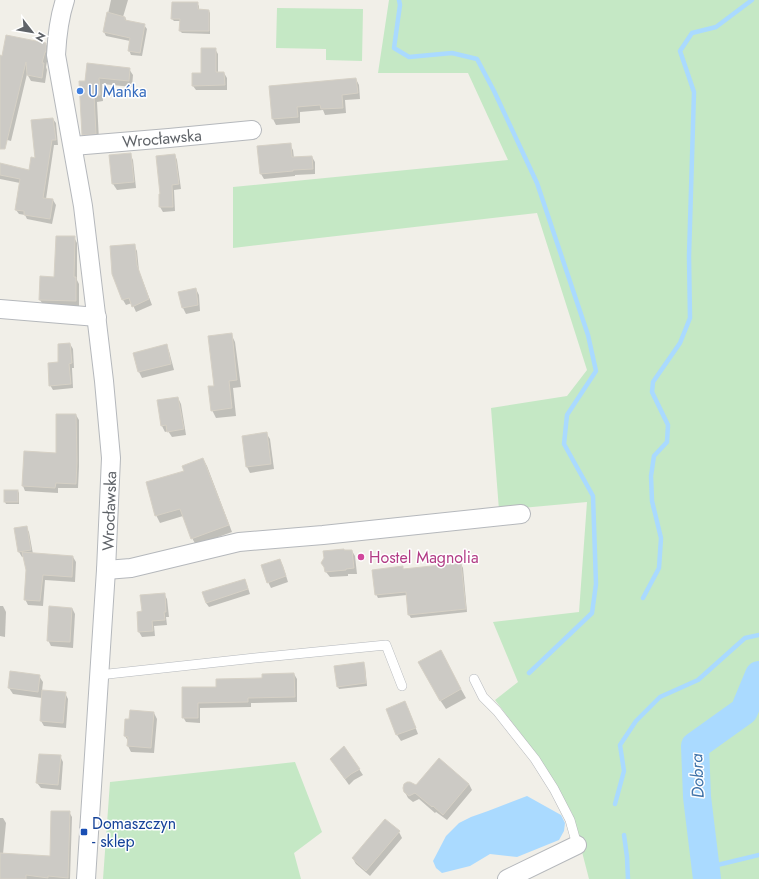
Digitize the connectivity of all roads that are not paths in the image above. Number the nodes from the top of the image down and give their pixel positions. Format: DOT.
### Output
graph roads {
  1 [pos="65,0"];
  2 [pos="252,130"];
  3 [pos="73,146"];
  4 [pos="0,308"];
  5 [pos="97,317"];
  6 [pos="521,514"];
  7 [pos="106,570"];
  8 [pos="99,675"];
  9 [pos="474,679"];
  10 [pos="402,686"];
  11 [pos="577,845"];
  12 [pos="86,879"];
  13 [pos="507,879"];
  1 -- 3 [label="street, Wrocławska"];
  2 -- 3 [label="street, Wrocławska"];
  3 -- 5 [label="street, Wrocławska"];
  4 -- 5 [label="street"];
  5 -- 7 [label="street, Wrocławska"];
  6 -- 7 [label="street"];
  7 -- 8 [label="street, Wrocławska"];
  8 -- 10 [label="lane"];
  8 -- 12 [label="street, Wrocławska"];
  9 -- 11 [label="lane"];
  11 -- 13 [label="street"];
}
